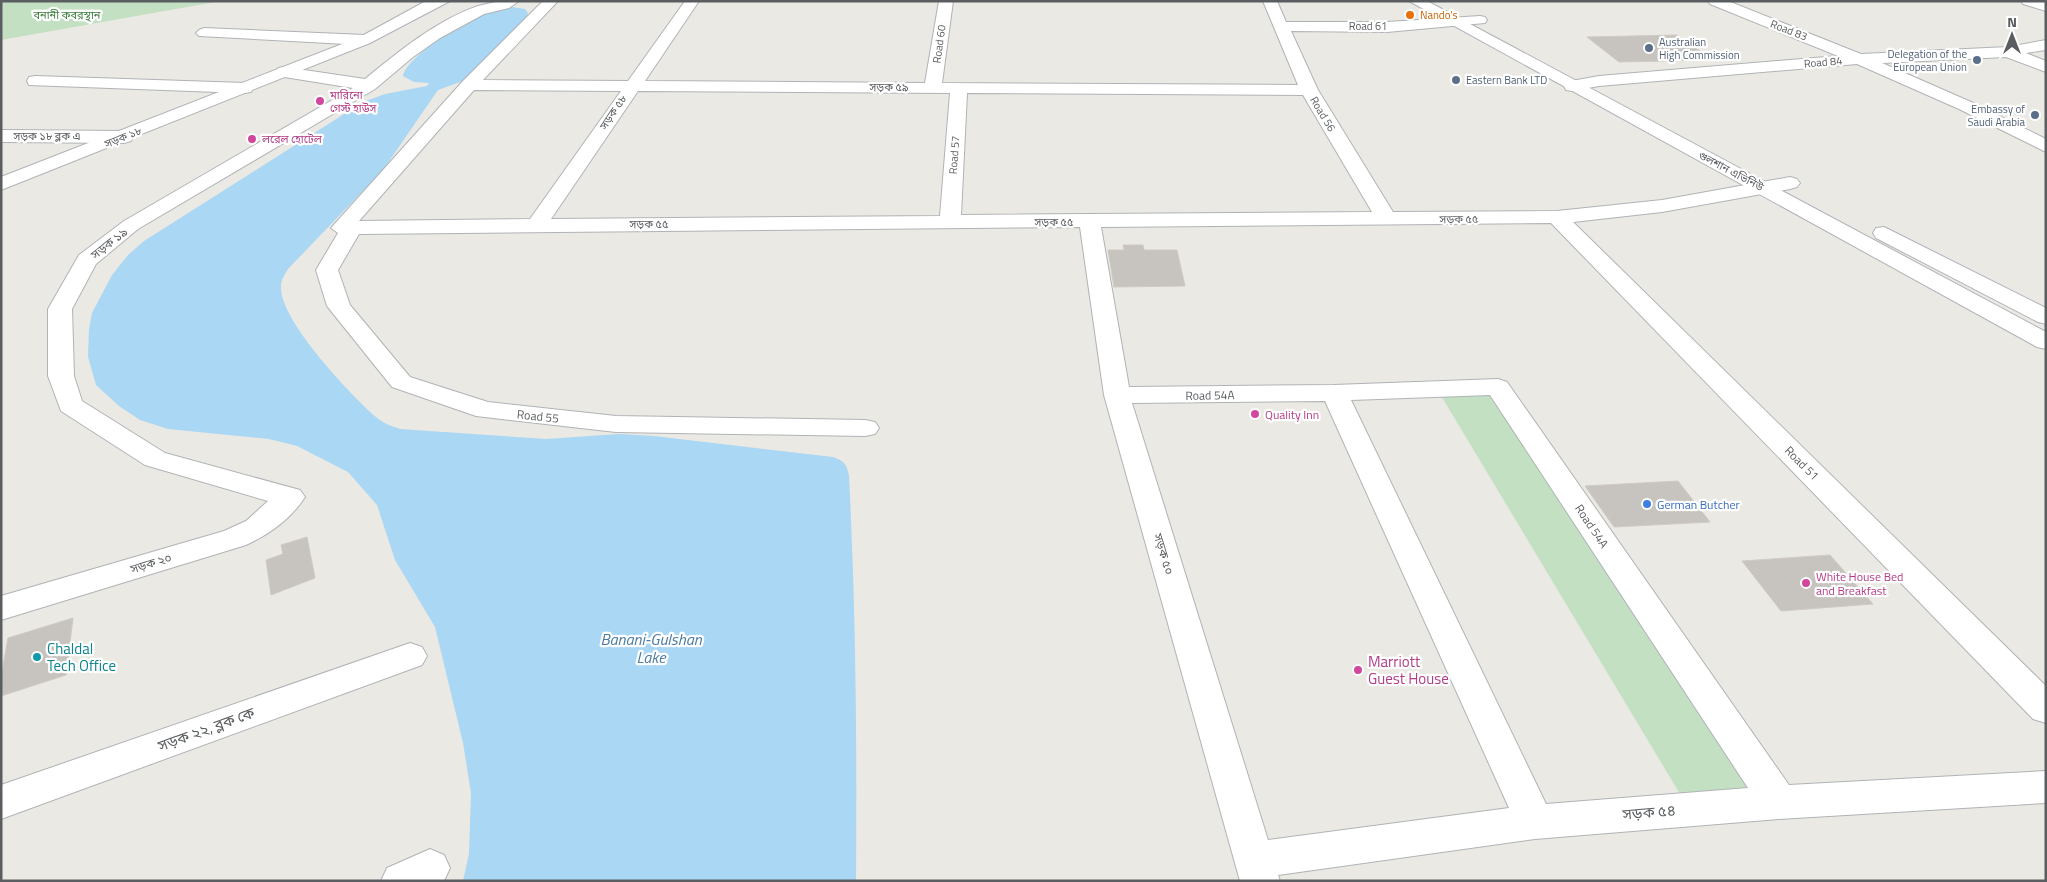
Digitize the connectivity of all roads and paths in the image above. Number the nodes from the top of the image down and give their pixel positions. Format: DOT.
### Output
graph roads {
  1 [pos="443,1"];
  2 [pos="512,1"];
  3 [pos="551,1"];
  4 [pos="692,1"];
  5 [pos="946,1"];
  6 [pos="1270,1"];
  7 [pos="1416,1"];
  8 [pos="1445,1"];
  9 [pos="1715,1"];
  10 [pos="2028,1"];
  11 [pos="2046,7"];
  12 [pos="1480,20"];
  13 [pos="1455,22"];
  14 [pos="1281,26"];
  15 [pos="204,33"];
  16 [pos="365,40"];
  17 [pos="2046,44"];
  18 [pos="2008,52"];
  19 [pos="1862,59"];
  20 [pos="2046,68"];
  21 [pos="284,72"];
  22 [pos="35,81"];
  23 [pos="1599,81"];
  24 [pos="369,85"];
  25 [pos="469,85"];
  26 [pos="631,85"];
  27 [pos="1572,86"];
  28 [pos="244,88"];
  29 [pos="933,88"];
  30 [pos="959,88"];
  31 [pos="1309,90"];
  32 [pos="1,136"];
  33 [pos="124,137"];
  34 [pos="2046,146"];
  35 [pos="1790,183"];
  36 [pos="1,184"];
  37 [pos="1763,188"];
  38 [pos="1558,217"];
  39 [pos="1387,220"];
  40 [pos="950,222"];
  41 [pos="1090,222"];
  42 [pos="536,225"];
  43 [pos="347,228"];
  44 [pos="2046,318"];
  45 [pos="2046,342"];
  46 [pos="1334,393"];
  47 [pos="1118,395"];
  48 [pos="866,428"];
  49 [pos="290,497"];
  50 [pos="1,608"];
  51 [pos="410,656"];
  52 [pos="2046,709"];
  53 [pos="2046,787"];
  54 [pos="1,802"];
  55 [pos="1778,802"];
  56 [pos="1535,822"];
  57 [pos="1258,870"];
  1 -- 16 [label="street, সড়ক ১৮"];
  2 -- 24 [label="street, সড়ক ১৯"];
  3 -- 25 [label="street, Road 55"];
  4 -- 26 [label="street, সড়ক ৫৮"];
  5 -- 29 [label="street, Road 60"];
  6 -- 14 [label="street, Road 56"];
  7 -- 13 [label="street, গুলশান এভিনিউ"];
  8 -- 12 [label="street, গুলশান এভিনিউ"];
  9 -- 19 [label="street, Road 83"];
  10 -- 11 [label="street"];
  12 -- 13 [label="street, Road 61"];
  12 -- 23 [label="street, গুলশান এভিনিউ"];
  13 -- 14 [label="street, Road 61"];
  13 -- 27 [label="street, গুলশান এভিনিউ"];
  14 -- 31 [label="street, Road 56"];
  15 -- 16 [label="street"];
  16 -- 21 [label="street, সড়ক ১৮"];
  17 -- 18 [label="street, Road 84"];
  18 -- 19 [label="street, Road 84"];
  18 -- 20 [label="street"];
  19 -- 23 [label="street, Road 84"];
  19 -- 34 [label="street, Road 83"];
  21 -- 24 [label="street"];
  21 -- 28 [label="street, সড়ক ১৮"];
  22 -- 28 [label="street, সড়ক ১৮"];
  23 -- 27 [label="street, Road 84"];
  23 -- 35 [label="street, গুলশান এভিনিউ"];
  24 -- 49 [label="street, সড়ক ১৯"];
  25 -- 26 [label="street, সড়ক ৫৯"];
  25 -- 43 [label="street, Road 55"];
  26 -- 29 [label="street, সড়ক ৫৯"];
  26 -- 42 [label="street, সড়ক ৫৮"];
  27 -- 37 [label="street, গুলশান এভিনিউ"];
  28 -- 33 [label="street, সড়ক ১৮"];
  29 -- 30 [label="street, সড়ক ৫৯"];
  30 -- 31 [label="street, সড়ক ৫৯"];
  30 -- 40 [label="street, Road 57"];
  31 -- 39 [label="street, Road 56"];
  32 -- 33 [label="street, সড়ক ১৮ ব্লক এ"];
  33 -- 36 [label="street, সড়ক ১৮"];
  35 -- 37 [label="street"];
  35 -- 44 [label="street, গুলশান এভিনিউ"];
  37 -- 38 [label="street, সড়ক ৫৫"];
  37 -- 45 [label="street, গুলশান এভিনিউ"];
  38 -- 39 [label="street, সড়ক ৫৫"];
  38 -- 52 [label="street, Road 51"];
  39 -- 41 [label="street, সড়ক ৫৫"];
  40 -- 41 [label="street, সড়ক ৫৫"];
  40 -- 42 [label="street, সড়ক ৫৫"];
  41 -- 47 [label="street, সড়ক ৫০"];
  42 -- 43 [label="street, সড়ক ৫৫"];
  43 -- 48 [label="street, Road 55"];
  46 -- 47 [label="street, Road 54A"];
  46 -- 55 [label="street, Road 54A"];
  46 -- 56 [label="street"];
  47 -- 57 [label="street, সড়ক ৫০"];
  49 -- 50 [label="street, সড়ক ২০"];
  51 -- 54 [label="street, সড়ক ২২, ব্লক কে"];
  53 -- 55 [label="street, সড়ক ৫৪"];
  55 -- 56 [label="street, সড়ক ৫৪"];
  56 -- 57 [label="street, সড়ক ৫৪"];
}
